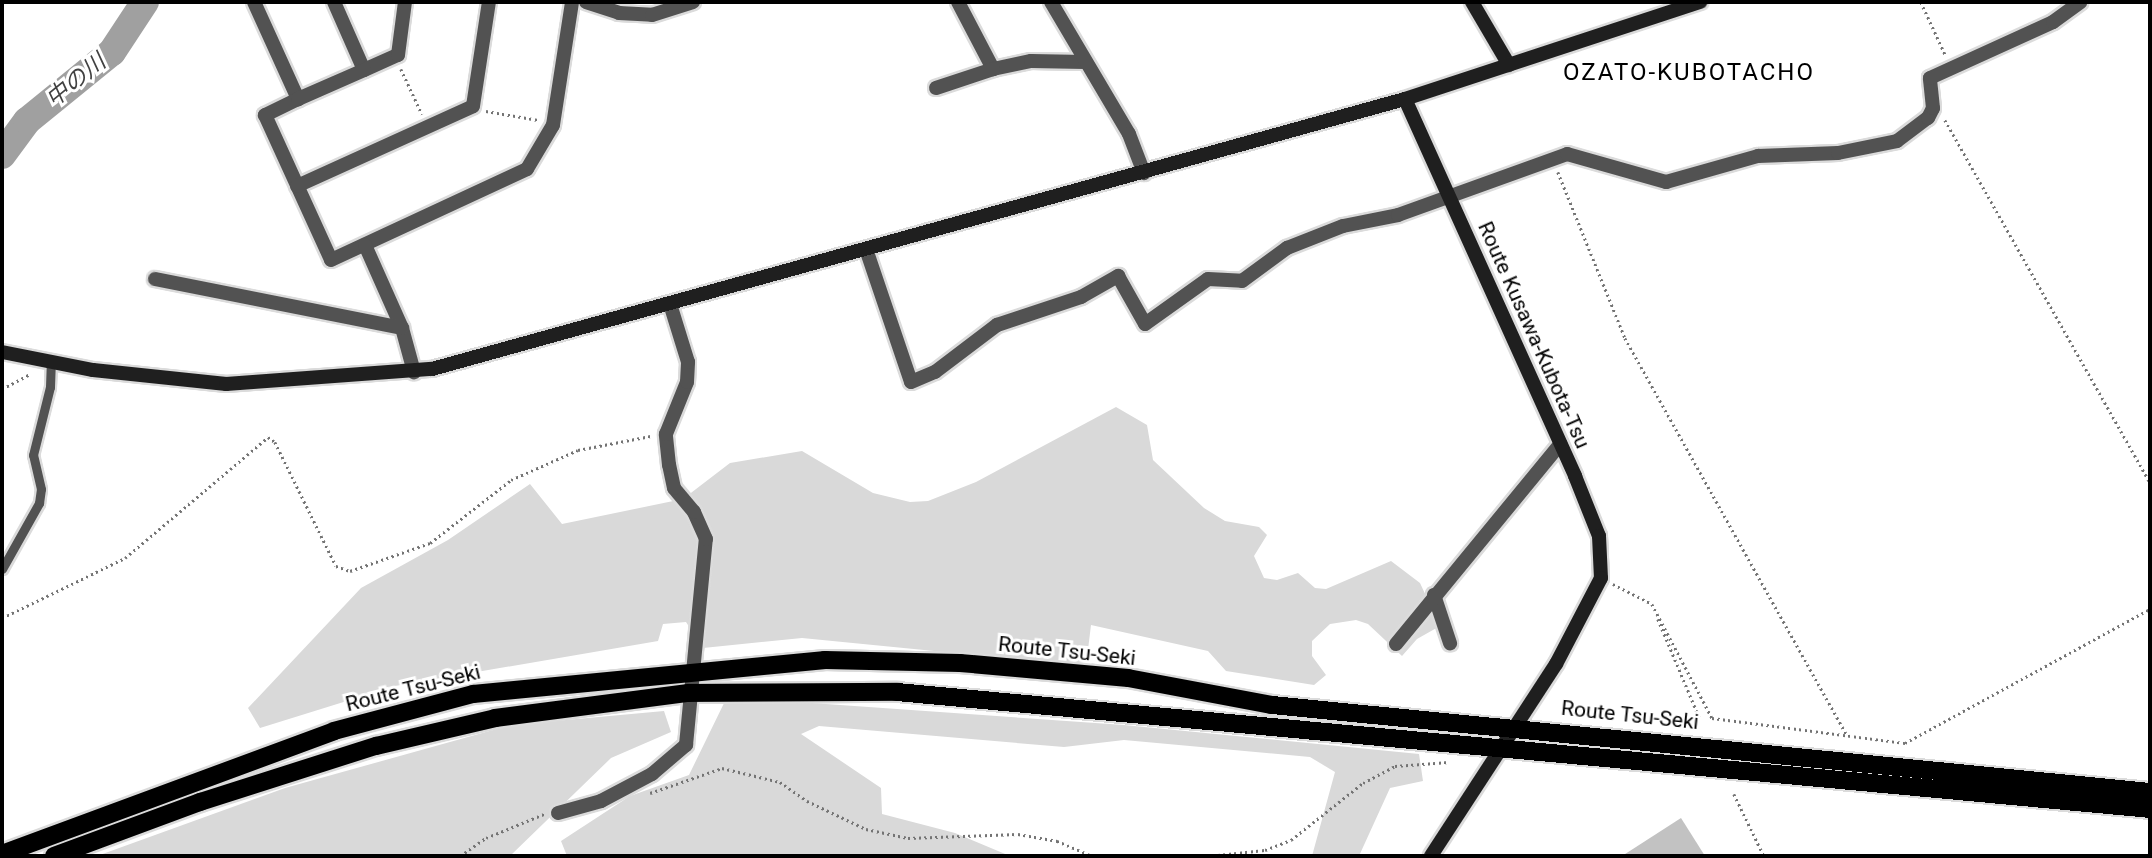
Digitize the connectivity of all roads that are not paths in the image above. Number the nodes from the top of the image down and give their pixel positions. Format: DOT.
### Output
graph roads {
  1 [pos="254,2"];
  2 [pos="334,2"];
  3 [pos="405,2"];
  4 [pos="489,2"];
  5 [pos="572,2"];
  6 [pos="586,2"];
  7 [pos="693,2"];
  8 [pos="958,2"];
  9 [pos="1051,2"];
  10 [pos="1472,2"];
  11 [pos="1700,2"];
  12 [pos="2081,2"];
  13 [pos="1084,62"];
  14 [pos="1509,65"];
  15 [pos="993,69"];
  16 [pos="364,70"];
  17 [pos="936,88"];
  18 [pos="298,99"];
  19 [pos="1405,99"];
  20 [pos="1144,173"];
  21 [pos="297,186"];
  22 [pos="1447,195"];
  23 [pos="365,246"];
  24 [pos="866,249"];
  25 [pos="155,279"];
  26 [pos="670,304"];
  27 [pos="402,328"];
  28 [pos="2,352"];
  29 [pos="46,360"];
  30 [pos="414,372"];
  31 [pos="1560,444"];
  32 [pos="2,569"];
  33 [pos="1434,594"];
  34 [pos="1450,643"];
  35 [pos="1396,644"];
  36 [pos="691,670"];
  37 [pos="688,693"];
  38 [pos="1516,727"];
  39 [pos="1504,746"];
  40 [pos="2150,792"];
  41 [pos="2150,809"];
  42 [pos="558,813"];
  43 [pos="2,854"];
  44 [pos="54,856"];
  45 [pos="1431,856"];
  1 -- 18 [label="street"];
  2 -- 16 [label="street"];
  3 -- 16 [label="street"];
  4 -- 21 [label="street"];
  5 -- 23 [label="street"];
  6 -- 7 [label="street"];
  8 -- 15 [label="street"];
  9 -- 13 [label="street"];
  10 -- 14 [label="street"];
  11 -- 14 [label="street"];
  12 -- 22 [label="street"];
  13 -- 15 [label="street"];
  13 -- 20 [label="street"];
  14 -- 19 [label="street"];
  15 -- 17 [label="street"];
  16 -- 18 [label="street"];
  18 -- 21 [label="street"];
  19 -- 20 [label="street"];
  19 -- 22 [label="street, Route Kusawa-Kubota-Tsu"];
  20 -- 24 [label="street"];
  21 -- 23 [label="street"];
  22 -- 24 [label="street"];
  22 -- 31 [label="street, Route Kusawa-Kubota-Tsu"];
  23 -- 27 [label="street"];
  24 -- 26 [label="street"];
  25 -- 27 [label="street"];
  26 -- 30 [label="street"];
  26 -- 36 [label="street"];
  27 -- 30 [label="street"];
  28 -- 29 [label="street"];
  29 -- 30 [label="street"];
  29 -- 32 [label="lane"];
  31 -- 33 [label="street"];
  31 -- 38 [label="street, Route Kusawa-Kubota-Tsu"];
  33 -- 34 [label="street"];
  33 -- 35 [label="street"];
  36 -- 37 [label="street"];
  36 -- 38 [label="main road, Route Tsu-Seki"];
  36 -- 43 [label="main road, Route Tsu-Seki"];
  37 -- 39 [label="main road, Route Tsu-Seki"];
  37 -- 42 [label="street"];
  37 -- 44 [label="main road, Route Tsu-Seki"];
  38 -- 39 [label="street, Route Kusawa-Kubota-Tsu"];
  38 -- 40 [label="main road, Route Tsu-Seki"];
  39 -- 41 [label="main road, Route Tsu-Seki"];
  39 -- 45 [label="street, Route Kusawa-Kubota-Tsu"];
}
